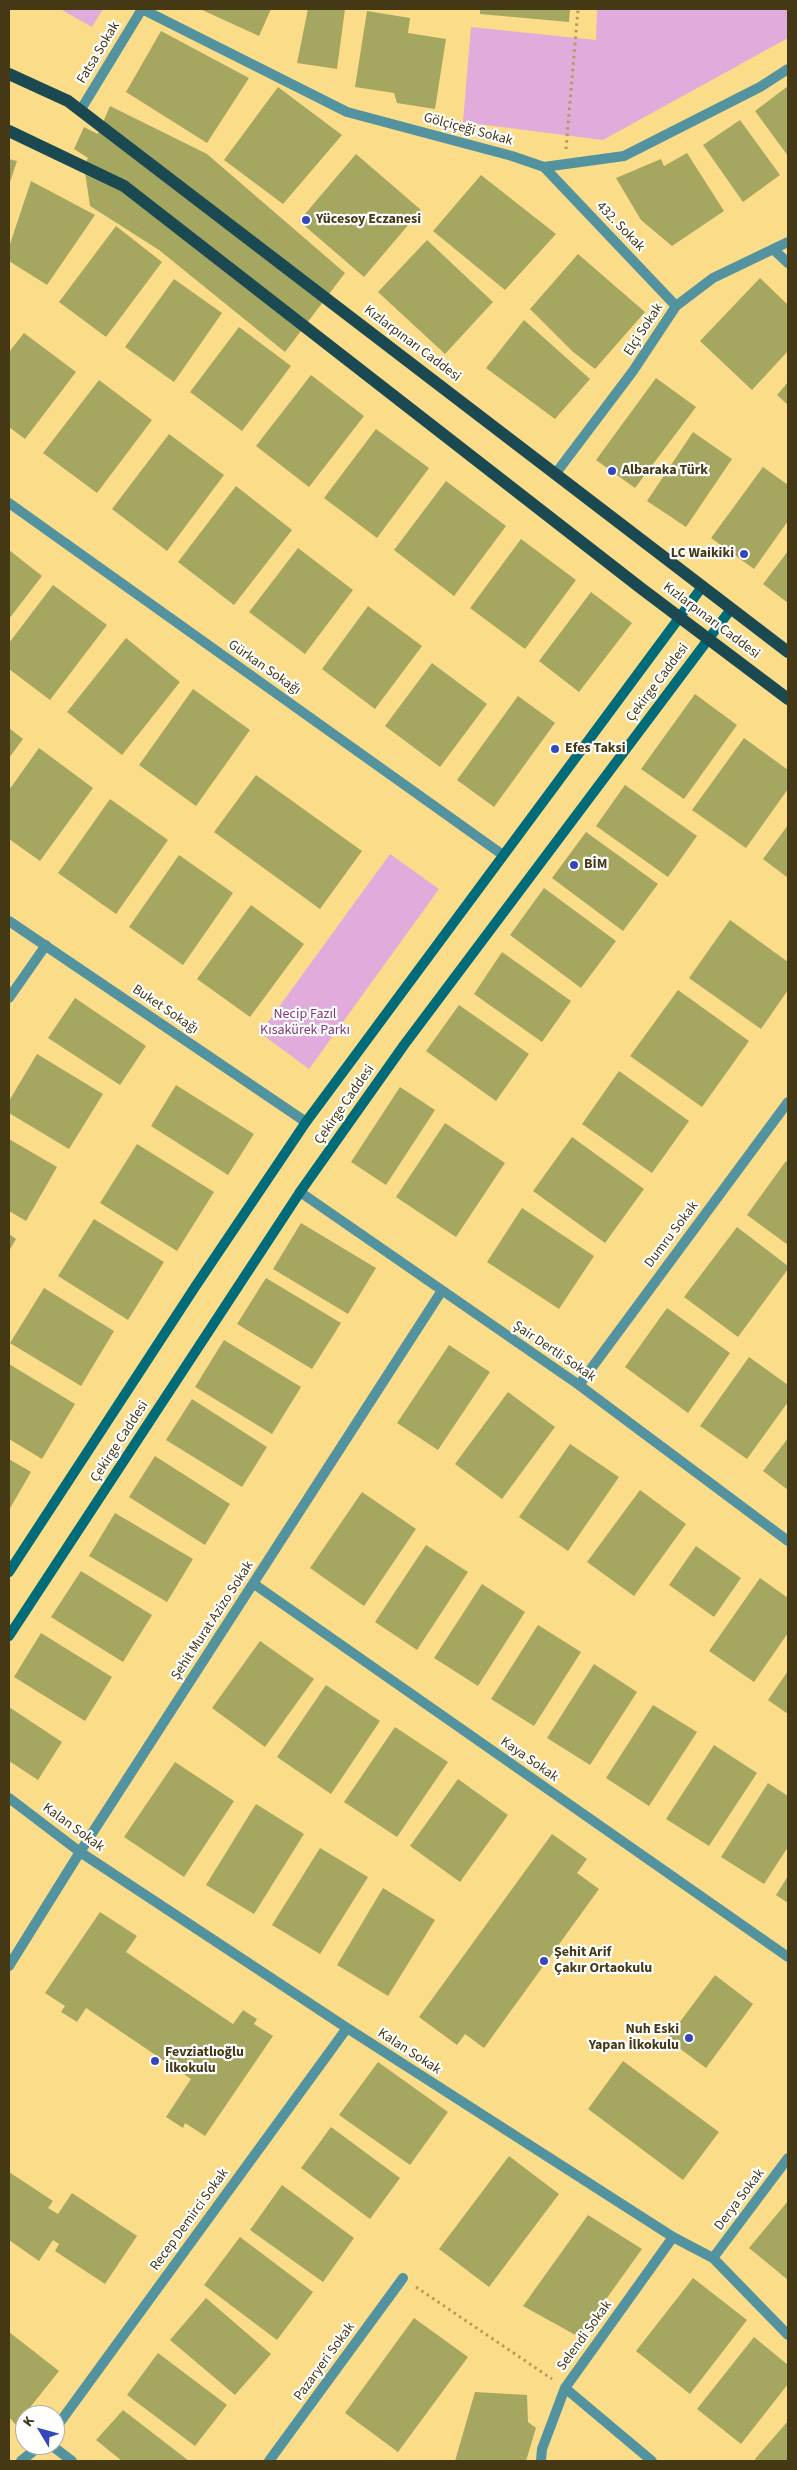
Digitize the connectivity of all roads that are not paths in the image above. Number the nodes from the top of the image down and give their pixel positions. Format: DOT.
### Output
graph roads {
  1 [pos="142,9"];
  2 [pos="788,69"];
  3 [pos="9,74"];
  4 [pos="80,112"];
  5 [pos="9,131"];
  6 [pos="544,168"];
  7 [pos="788,242"];
  8 [pos="774,250"];
  9 [pos="788,264"];
  10 [pos="676,306"];
  11 [pos="556,473"];
  12 [pos="9,503"];
  13 [pos="702,587"];
  14 [pos="731,609"];
  15 [pos="680,616"];
  16 [pos="709,637"];
  17 [pos="788,652"];
  18 [pos="788,699"];
  19 [pos="503,855"];
  20 [pos="9,921"];
  21 [pos="46,945"];
  22 [pos="9,998"];
  23 [pos="788,1102"];
  24 [pos="306,1122"];
  25 [pos="300,1192"];
  26 [pos="441,1292"];
  27 [pos="578,1385"];
  28 [pos="788,1541"];
  29 [pos="9,1572"];
  30 [pos="254,1584"];
  31 [pos="9,1636"];
  32 [pos="9,1798"];
  33 [pos="80,1852"];
  34 [pos="788,1958"];
  35 [pos="9,1966"];
  36 [pos="347,2028"];
  37 [pos="788,2158"];
  38 [pos="673,2237"];
  39 [pos="713,2258"];
  40 [pos="403,2278"];
  41 [pos="788,2335"];
  42 [pos="564,2388"];
  43 [pos="65,2415"];
  44 [pos="269,2461"];
  45 [pos="540,2461"];
  46 [pos="652,2461"];
  1 -- 4 [label="street, Fatsa Sokak"];
  1 -- 6 [label="street, Gölçiçeği Sokak"];
  2 -- 6 [label="street"];
  3 -- 4 [label="main road, Kızlarpınarı Caddesi"];
  4 -- 11 [label="main road, Kızlarpınarı Caddesi"];
  5 -- 15 [label="main road, Kızlarpınarı Caddesi"];
  6 -- 10 [label="street, 432. Sokak"];
  7 -- 8 [label="street, Elçi Sokak"];
  8 -- 9 [label="street"];
  8 -- 10 [label="street, Elçi Sokak"];
  10 -- 11 [label="street, Elçi Sokak"];
  11 -- 13 [label="main road, Kızlarpınarı Caddesi"];
  12 -- 19 [label="street, Gürkan Sokağı"];
  13 -- 14 [label="main road, Kızlarpınarı Caddesi"];
  13 -- 15 [label="main road, Çekirge Caddesi"];
  14 -- 16 [label="main road, Çekirge Caddesi"];
  14 -- 17 [label="main road, Kızlarpınarı Caddesi"];
  15 -- 16 [label="main road, Kızlarpınarı Caddesi"];
  15 -- 19 [label="main road, Çekirge Caddesi"];
  16 -- 18 [label="main road, Kızlarpınarı Caddesi"];
  16 -- 25 [label="main road, Çekirge Caddesi"];
  19 -- 24 [label="main road, Çekirge Caddesi"];
  20 -- 21 [label="street, Buket Sokağı"];
  21 -- 22 [label="street"];
  21 -- 24 [label="street, Buket Sokağı"];
  23 -- 27 [label="street, Dumru Sokak"];
  24 -- 29 [label="main road, Çekirge Caddesi"];
  25 -- 26 [label="street, Şair Dertli Sokak"];
  25 -- 31 [label="main road, Çekirge Caddesi"];
  26 -- 27 [label="street, Şair Dertli Sokak"];
  26 -- 30 [label="street, Şehit Murat Azizo Sokak"];
  27 -- 28 [label="street, Şair Dertli Sokak"];
  30 -- 33 [label="street, Şehit Murat Azizo Sokak"];
  30 -- 34 [label="street, Kaya Sokak"];
  32 -- 33 [label="street, Kalan Sokak"];
  33 -- 35 [label="street, Şehit Murat Azizo Sokak"];
  33 -- 36 [label="street, Kalan Sokak"];
  36 -- 38 [label="street, Kalan Sokak"];
  36 -- 43 [label="street, Recep Demirci Sokak"];
  37 -- 39 [label="street, Derya Sokak"];
  38 -- 39 [label="street, Kalan Sokak"];
  38 -- 42 [label="street, Selendi Sokak"];
  39 -- 41 [label="street, Kalan Sokak"];
  40 -- 44 [label="street, Pazaryeri Sokak"];
  42 -- 45 [label="street, Selendi Sokak"];
  42 -- 46 [label="street"];
}
